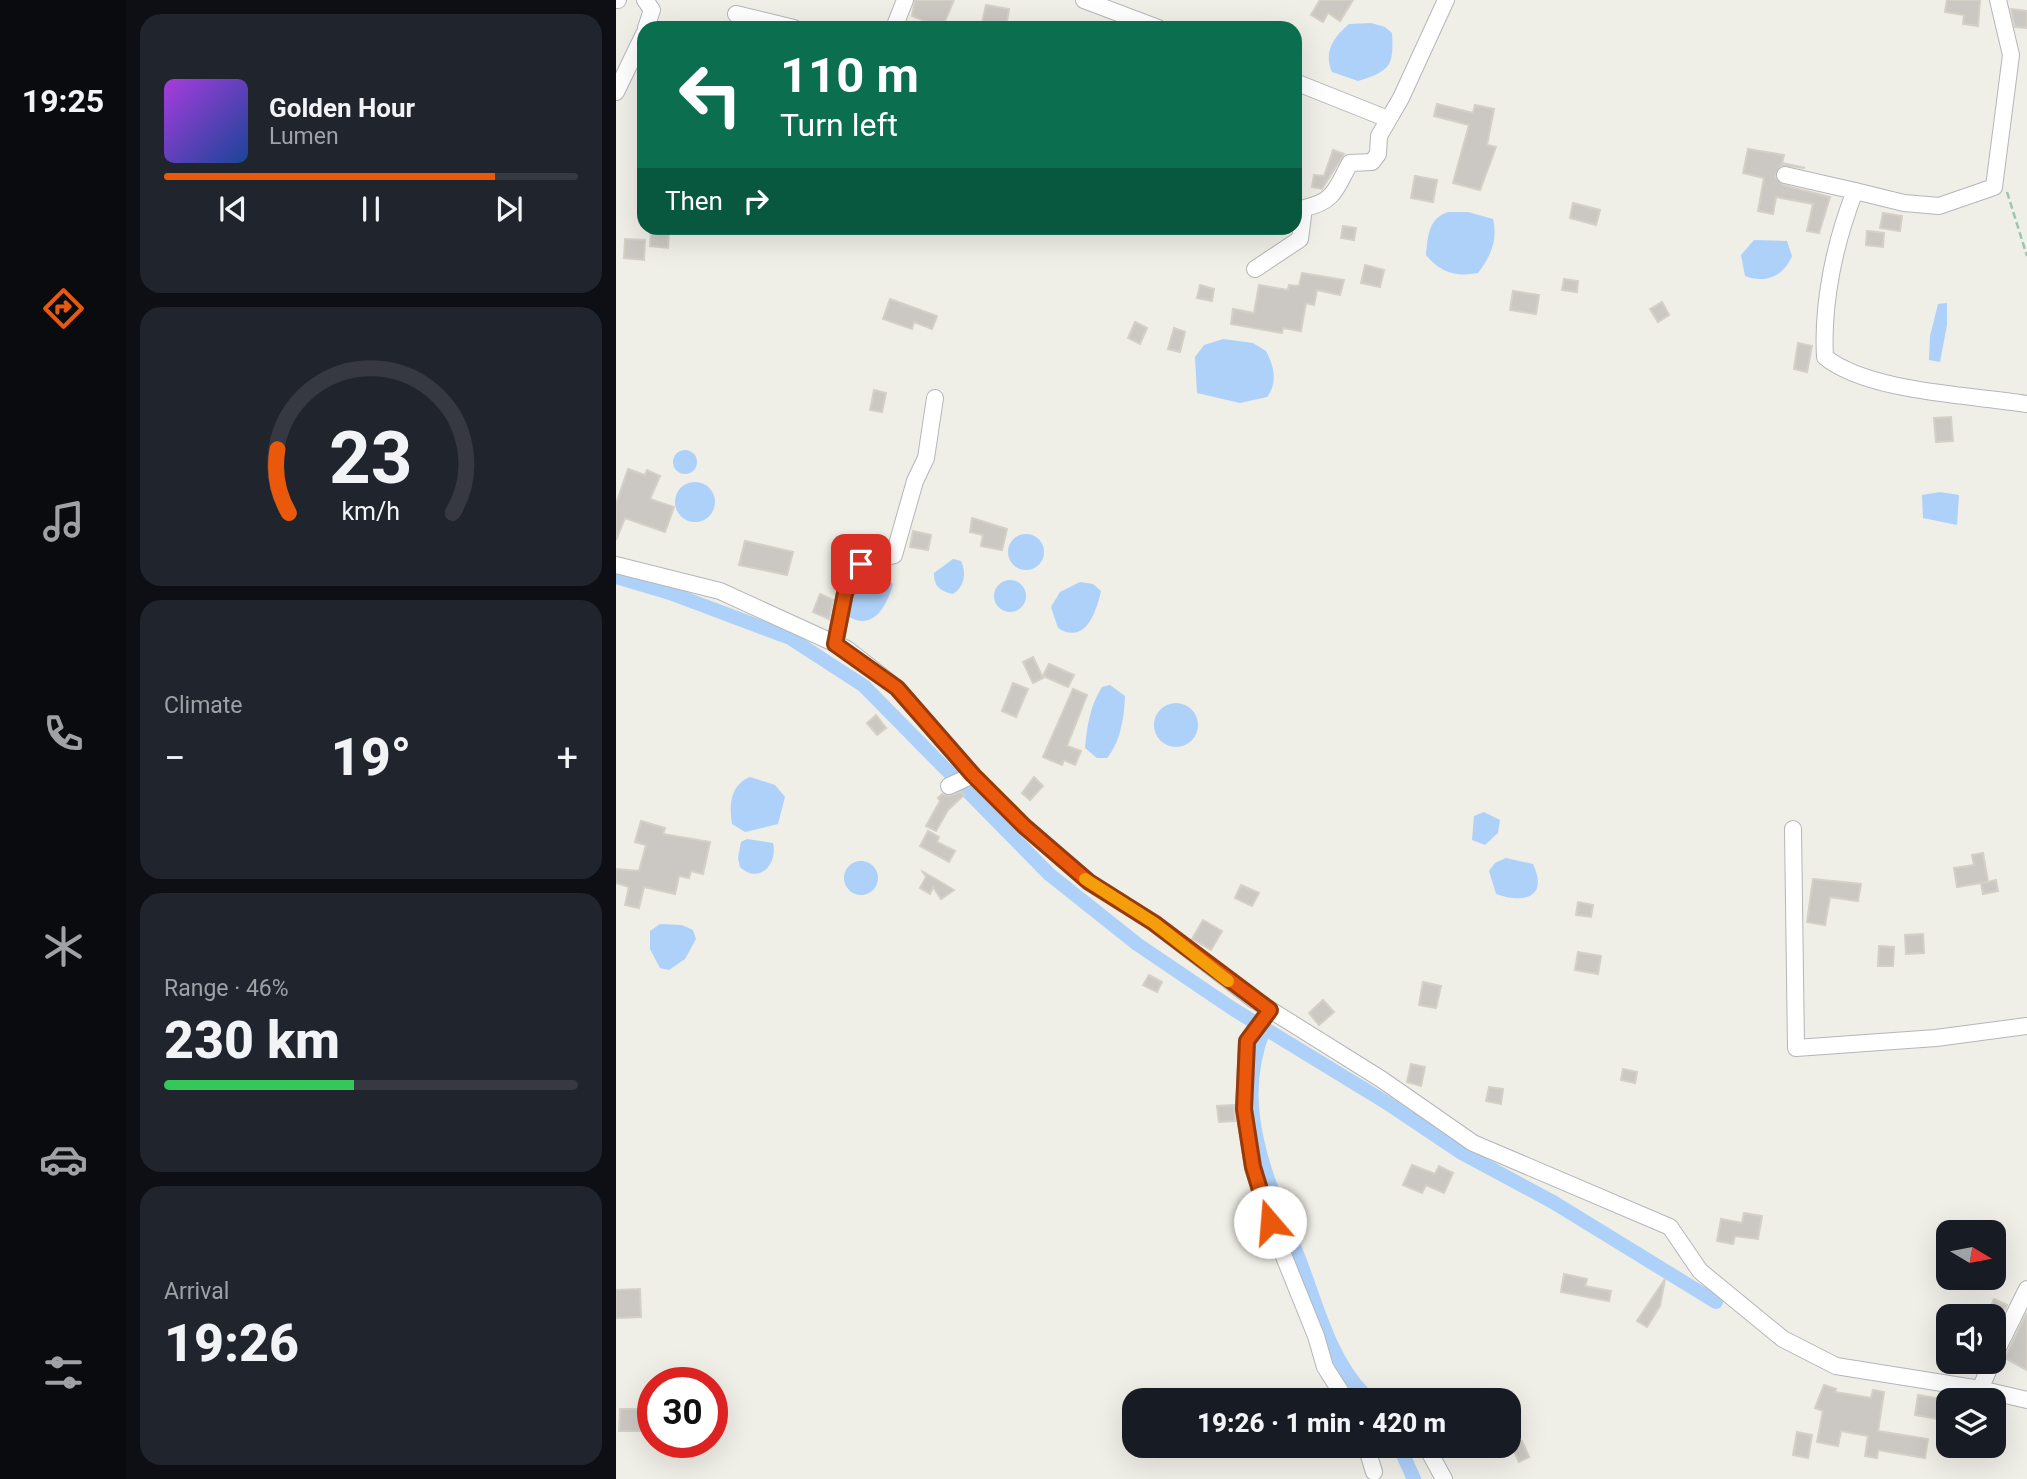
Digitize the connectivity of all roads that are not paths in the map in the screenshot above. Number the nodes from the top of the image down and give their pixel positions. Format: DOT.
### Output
graph roads {
  1 [pos="648,0"];
  2 [pos="905,0"];
  3 [pos="1084,0"];
  4 [pos="1446,0"];
  5 [pos="1998,0"];
  6 [pos="736,14"];
  7 [pos="648,21"];
  8 [pos="765,21"];
  9 [pos="897,21"];
  10 [pos="1140,21"];
  11 [pos="637,48"];
  12 [pos="1302,85"];
  13 [pos="616,92"];
  14 [pos="1388,120"];
  15 [pos="1785,175"];
  16 [pos="1855,191"];
  17 [pos="1302,224"];
  18 [pos="1301,235"];
  19 [pos="1255,269"];
  20 [pos="935,398"];
  21 [pos="2027,404"];
  22 [pos="616,565"];
  23 [pos="835,644"];
  24 [pos="973,775"];
  25 [pos="949,786"];
  26 [pos="1793,829"];
  27 [pos="1270,1010"];
  28 [pos="2027,1026"];
  29 [pos="2027,1289"];
  30 [pos="2006,1333"];
  31 [pos="1338,1388"];
  32 [pos="1974,1388"];
  33 [pos="2006,1395"];
  34 [pos="2027,1400"];
  35 [pos="1370,1458"];
  36 [pos="1433,1458"];
  37 [pos="1374,1472"];
  38 [pos="1444,1479"];
  1 -- 7 [label="street"];
  2 -- 9 [label="street"];
  3 -- 10 [label="street"];
  4 -- 14 [label="street"];
  5 -- 16 [label="street"];
  6 -- 8 [label="street"];
  11 -- 13 [label="street"];
  12 -- 14 [label="street"];
  14 -- 17 [label="street"];
  15 -- 16 [label="street"];
  16 -- 21 [label="street"];
  18 -- 19 [label="street"];
  20 -- 23 [label="street"];
  22 -- 23 [label="street"];
  23 -- 24 [label="street"];
  24 -- 25 [label="street"];
  24 -- 27 [label="street"];
  26 -- 28 [label="street"];
  27 -- 31 [label="street"];
  27 -- 32 [label="street"];
  29 -- 30 [label="street"];
  33 -- 34 [label="street"];
  35 -- 37 [label="street"];
  36 -- 38 [label="street"];
}
